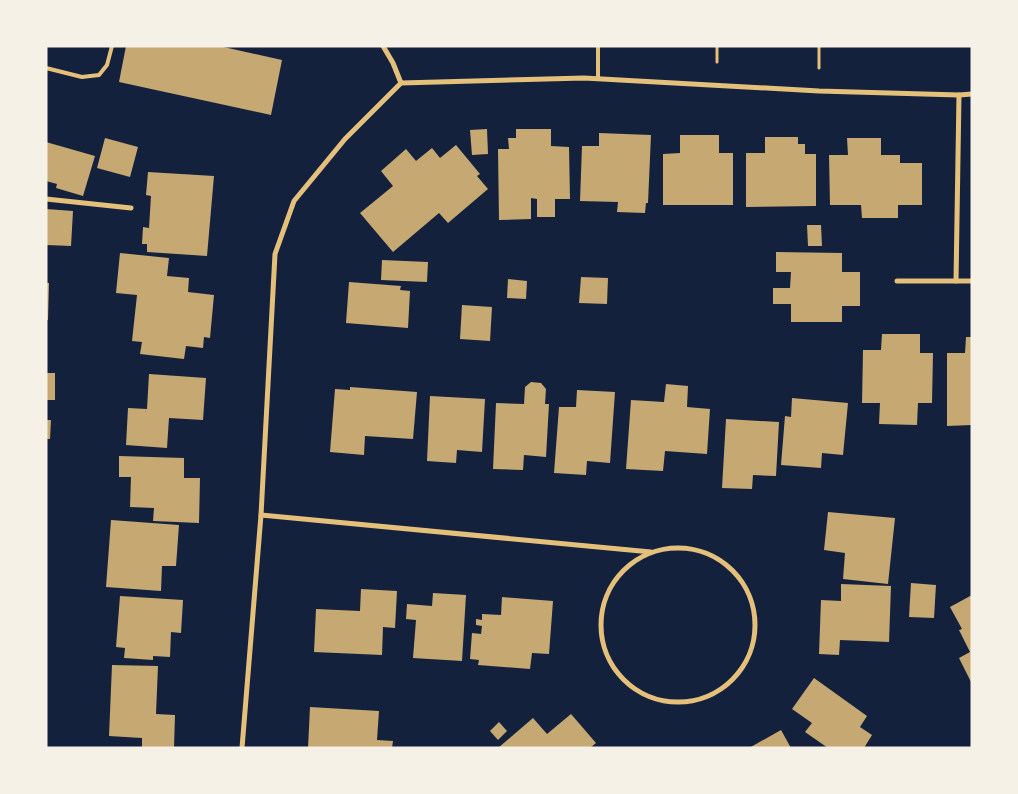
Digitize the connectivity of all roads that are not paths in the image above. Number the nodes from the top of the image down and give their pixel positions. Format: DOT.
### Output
graph roads {
  1 [pos="112,46"];
  2 [pos="383,46"];
  3 [pos="598,46"];
  4 [pos="46,68"];
  5 [pos="598,79"];
  6 [pos="401,83"];
  7 [pos="972,94"];
  8 [pos="959,95"];
  9 [pos="46,199"];
  10 [pos="131,208"];
  11 [pos="897,281"];
  12 [pos="956,281"];
  13 [pos="972,281"];
  14 [pos="261,515"];
  15 [pos="652,552"];
  16 [pos="242,748"];
  1 -- 4 [label="lane"];
  2 -- 6 [label="street"];
  3 -- 5 [label="lane"];
  5 -- 6 [label="street"];
  5 -- 8 [label="street"];
  6 -- 14 [label="street"];
  7 -- 8 [label="street"];
  8 -- 12 [label="street"];
  9 -- 10 [label="street"];
  11 -- 12 [label="street"];
  12 -- 13 [label="street"];
  14 -- 15 [label="street"];
  14 -- 16 [label="street"];
  15 -- 15 [label="street"];
}
